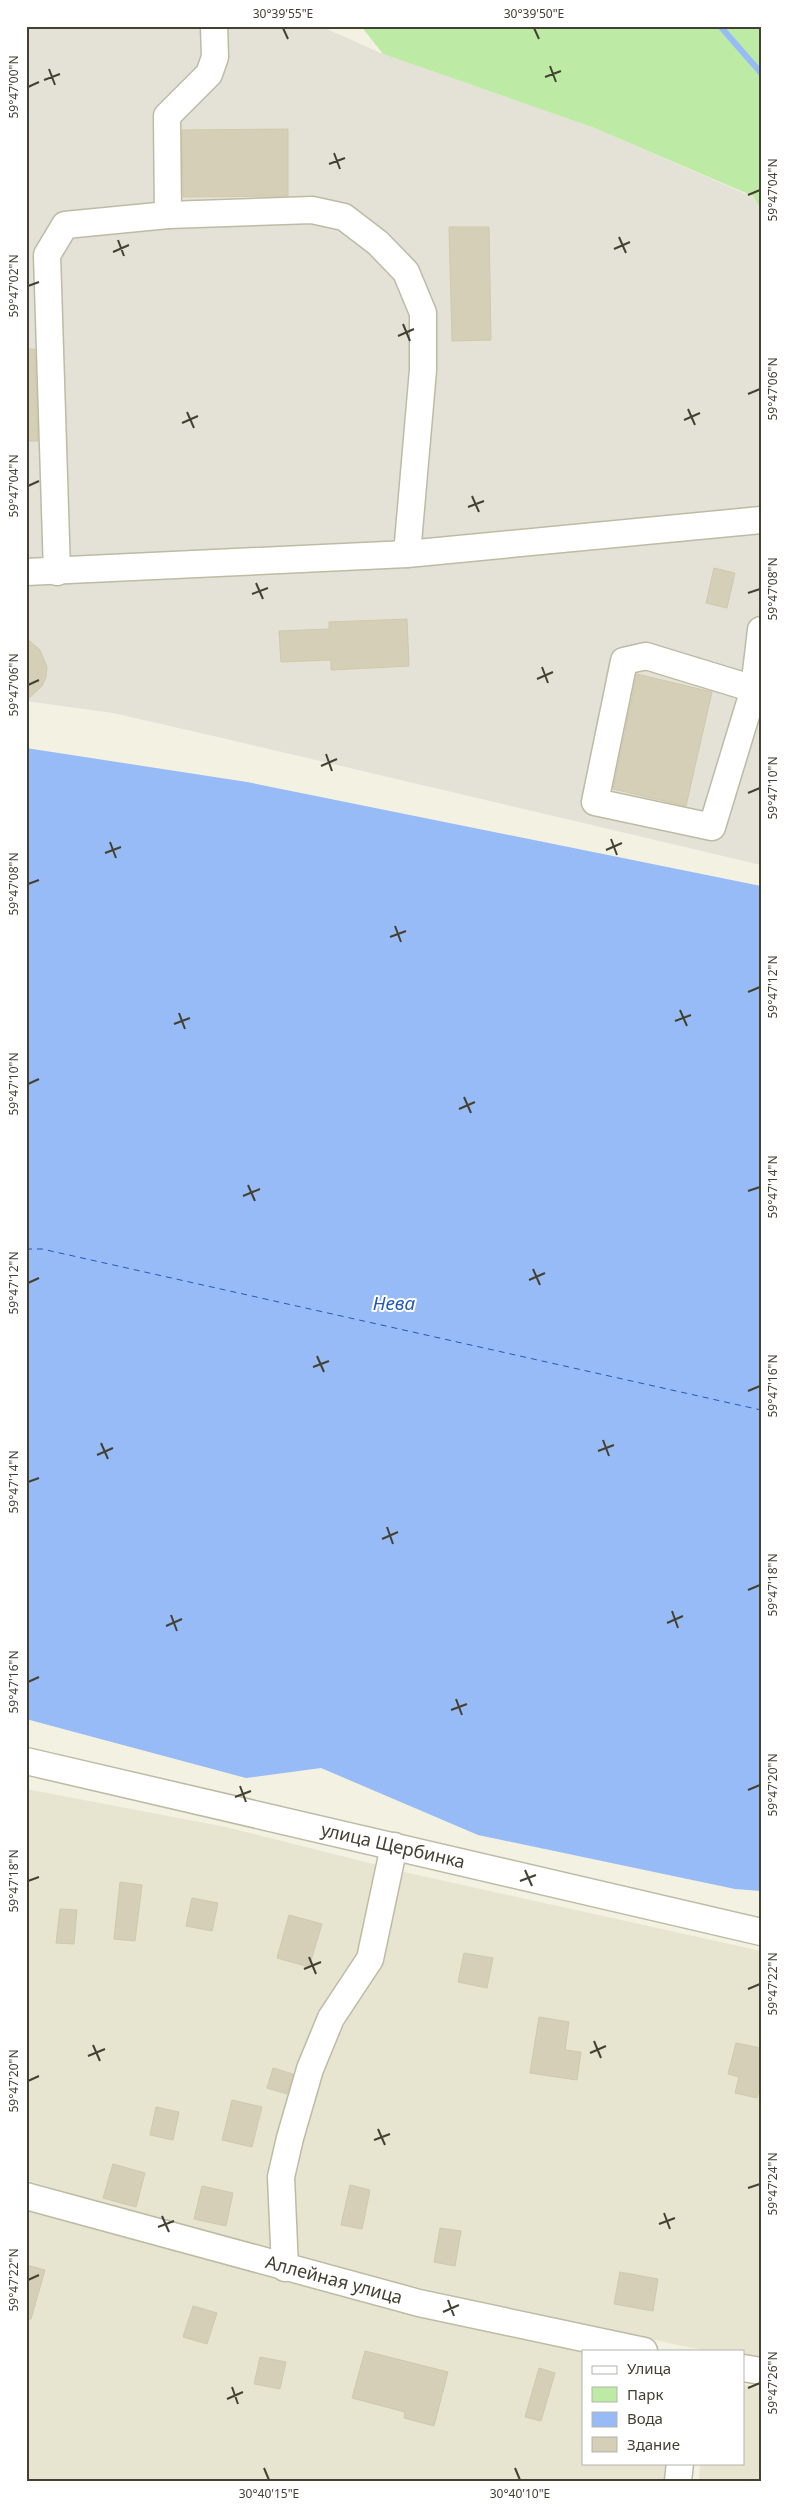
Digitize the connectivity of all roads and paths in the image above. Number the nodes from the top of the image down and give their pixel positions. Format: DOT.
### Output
graph roads {
  1 [pos="214,26"];
  2 [pos="168,215"];
  3 [pos="36,259"];
  4 [pos="761,520"];
  5 [pos="407,554"];
  6 [pos="26,572"];
  7 [pos="57,572"];
  8 [pos="761,630"];
  9 [pos="754,689"];
  10 [pos="26,1761"];
  11 [pos="394,1846"];
  12 [pos="761,1932"];
  13 [pos="26,2196"];
  14 [pos="285,2268"];
  15 [pos="639,2350"];
  16 [pos="744,2368"];
  17 [pos="761,2371"];
  18 [pos="680,2464"];
  19 [pos="678,2481"];
  1 -- 2 [label="street"];
  2 -- 3 [label="street"];
  2 -- 5 [label="street"];
  3 -- 7 [label="street"];
  4 -- 5 [label="street"];
  5 -- 7 [label="street"];
  6 -- 7 [label="street"];
  8 -- 9 [label="street"];
  9 -- 9 [label="street"];
  10 -- 11 [label="street, улица Щербинка"];
  11 -- 12 [label="street, улица Щербинка"];
  11 -- 14 [label="street"];
  13 -- 14 [label="street, Аллейная улица"];
  14 -- 15 [label="street, Аллейная улица"];
  16 -- 17 [label="street"];
  18 -- 19 [label="street"];
}
